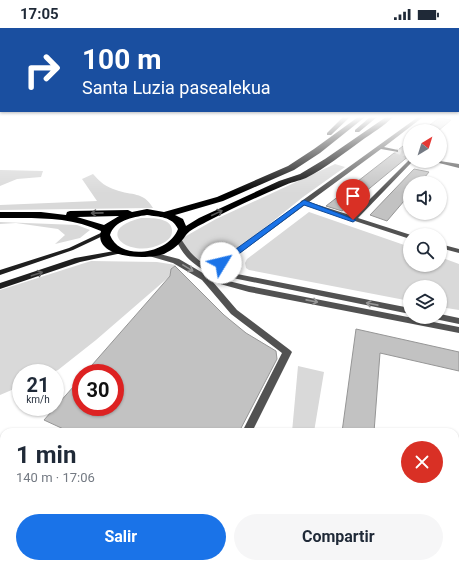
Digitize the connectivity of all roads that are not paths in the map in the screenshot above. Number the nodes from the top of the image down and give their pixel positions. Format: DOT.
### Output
graph roads {
  1 [pos="320,142"];
  2 [pos="329,142"];
  3 [pos="342,142"];
  4 [pos="353,142"];
  5 [pos="387,142"];
  6 [pos="380,147"];
  7 [pos="396,151"];
  8 [pos="447,164"];
  9 [pos="459,166"];
  10 [pos="403,168"];
  11 [pos="259,182"];
  12 [pos="282,183"];
  13 [pos="304,202"];
  14 [pos="136,213"];
  15 [pos="166,214"];
  16 [pos="0,215"];
  17 [pos="37,215"];
  18 [pos="353,220"];
  19 [pos="106,232"];
  20 [pos="403,235"];
  21 [pos="181,236"];
  22 [pos="447,248"];
  23 [pos="459,251"];
  24 [pos="120,252"];
  25 [pos="152,254"];
  26 [pos="211,271"];
  27 [pos="0,273"];
  28 [pos="205,278"];
  29 [pos="0,286"];
  30 [pos="403,310"];
  31 [pos="447,319"];
  32 [pos="459,321"];
  33 [pos="459,330"];
  34 [pos="249,428"];
  1 -- 11 [label="highway"];
  2 -- 11 [label="highway"];
  3 -- 12 [label="highway"];
  4 -- 12 [label="highway"];
  5 -- 6 [label="street"];
  6 -- 7 [label="street"];
  6 -- 13 [label="street"];
  8 -- 9 [label="street"];
  10 -- 18 [label="street"];
  11 -- 15 [label="highway"];
  21 -- 12 [label="highway, one-way"];
  13 -- 18 [label="street"];
  13 -- 26 [label="street"];
  14 -- 15 [label="highway"];
  14 -- 17 [label="highway, one-way"];
  14 -- 19 [label="highway"];
  15 -- 21 [label="highway"];
  16 -- 17 [label="highway"];
  17 -- 19 [label="highway"];
  18 -- 20 [label="street"];
  19 -- 24 [label="highway"];
  19 -- 27 [label="main road"];
  21 -- 25 [label="highway"];
  21 -- 26 [label="street"];
  22 -- 23 [label="street"];
  24 -- 25 [label="highway"];
  29 -- 24 [label="main road, one-way"];
  25 -- 28 [label="street, one-way"];
  30 -- 26 [label="street, one-way"];
  28 -- 33 [label="street, one-way"];
  28 -- 34 [label="street"];
  31 -- 32 [label="street"];
}
